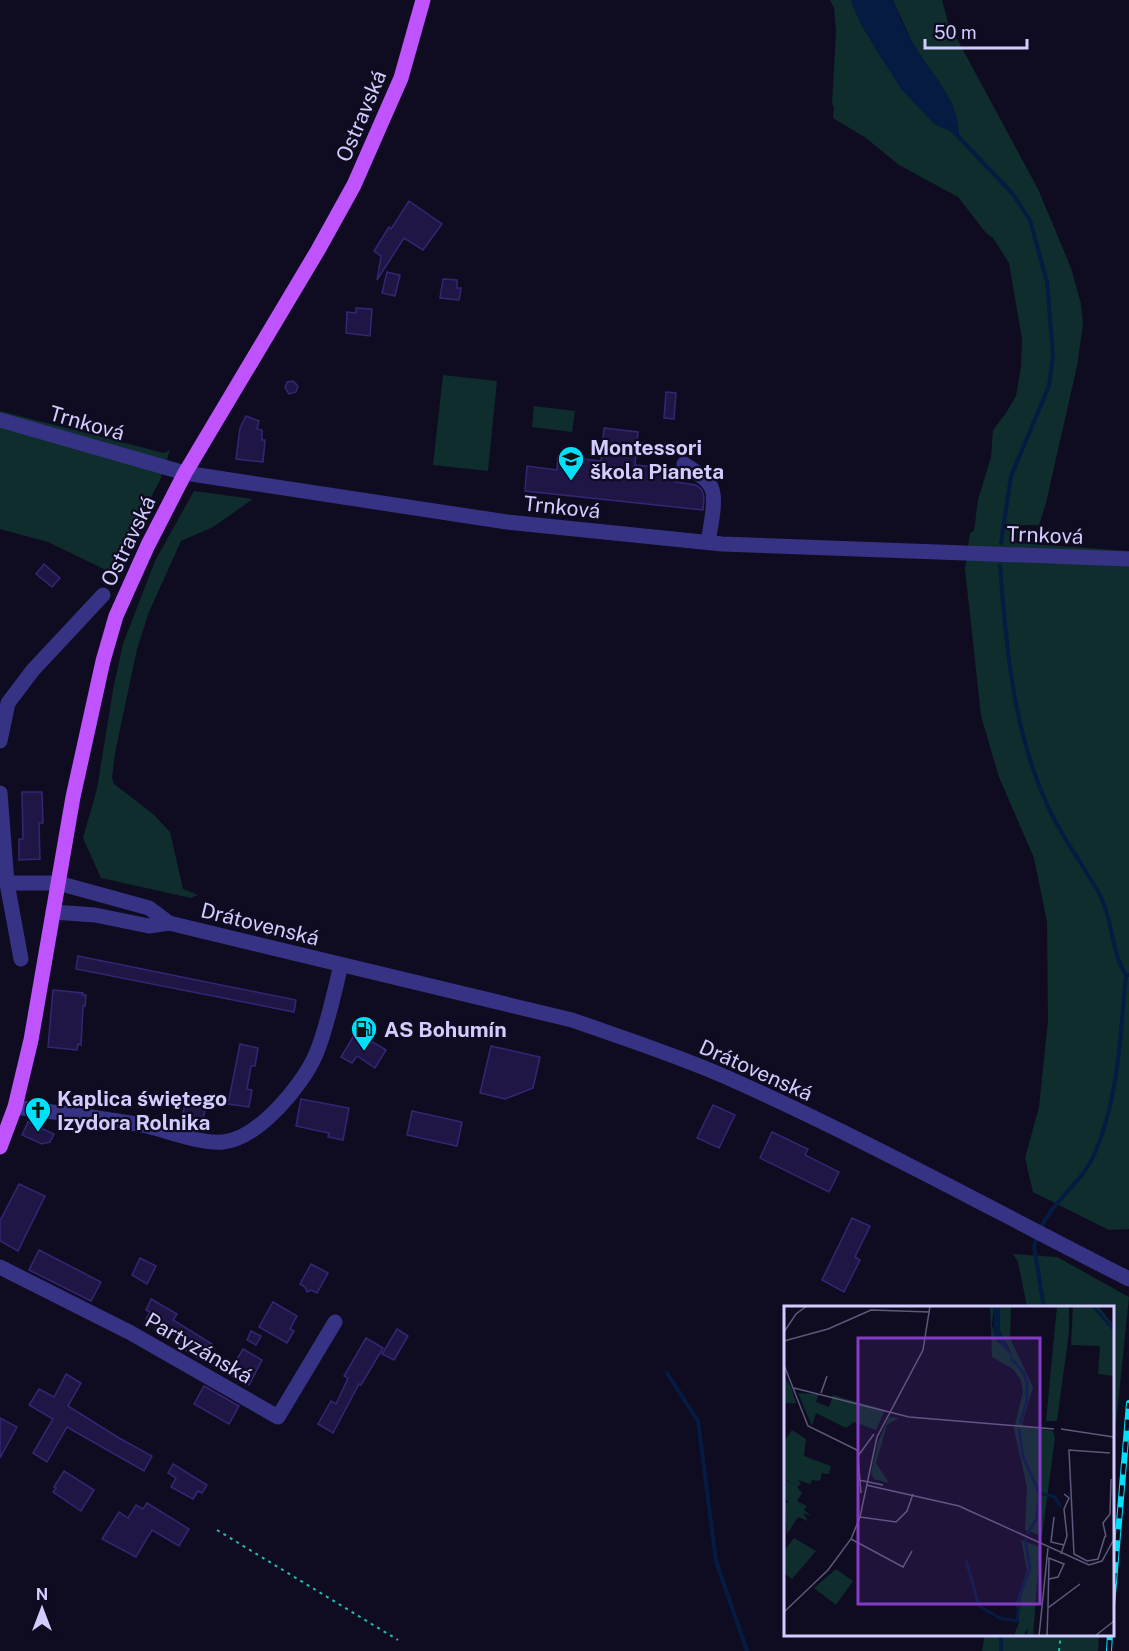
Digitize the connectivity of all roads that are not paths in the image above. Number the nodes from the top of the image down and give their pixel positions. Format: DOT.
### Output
graph roads {
  1 [pos="423,0"];
  2 [pos="0,420"];
  3 [pos="684,464"];
  4 [pos="185,473"];
  5 [pos="708,542"];
  6 [pos="1129,560"];
  7 [pos="103,595"];
  8 [pos="4,702"];
  9 [pos="0,741"];
  10 [pos="0,793"];
  11 [pos="7,883"];
  12 [pos="58,883"];
  13 [pos="53,912"];
  14 [pos="169,923"];
  15 [pos="21,960"];
  16 [pos="341,965"];
  17 [pos="15,1107"];
  18 [pos="0,1147"];
  19 [pos="0,1267"];
  20 [pos="1129,1279"];
  21 [pos="336,1322"];
  1 -- 4 [label="main road, Ostravská"];
  2 -- 4 [label="street, Trnková"];
  3 -- 5 [label="street"];
  4 -- 5 [label="street, Trnková"];
  4 -- 12 [label="main road, Ostravská"];
  5 -- 6 [label="street, Trnková"];
  7 -- 8 [label="street, Ostravská"];
  8 -- 9 [label="street, Ostravská"];
  10 -- 11 [label="street"];
  11 -- 12 [label="street, Drátovenská"];
  11 -- 15 [label="street"];
  12 -- 13 [label="main road, Ostravská"];
  12 -- 14 [label="street, Drátovenská"];
  13 -- 14 [label="street, Drátovenská"];
  13 -- 17 [label="main road, Ostravská"];
  14 -- 16 [label="street, Drátovenská"];
  16 -- 17 [label="street, Drátovenská"];
  16 -- 20 [label="street, Drátovenská"];
  17 -- 18 [label="main road, Ostravská"];
  19 -- 21 [label="street, Partyzánská"];
}
